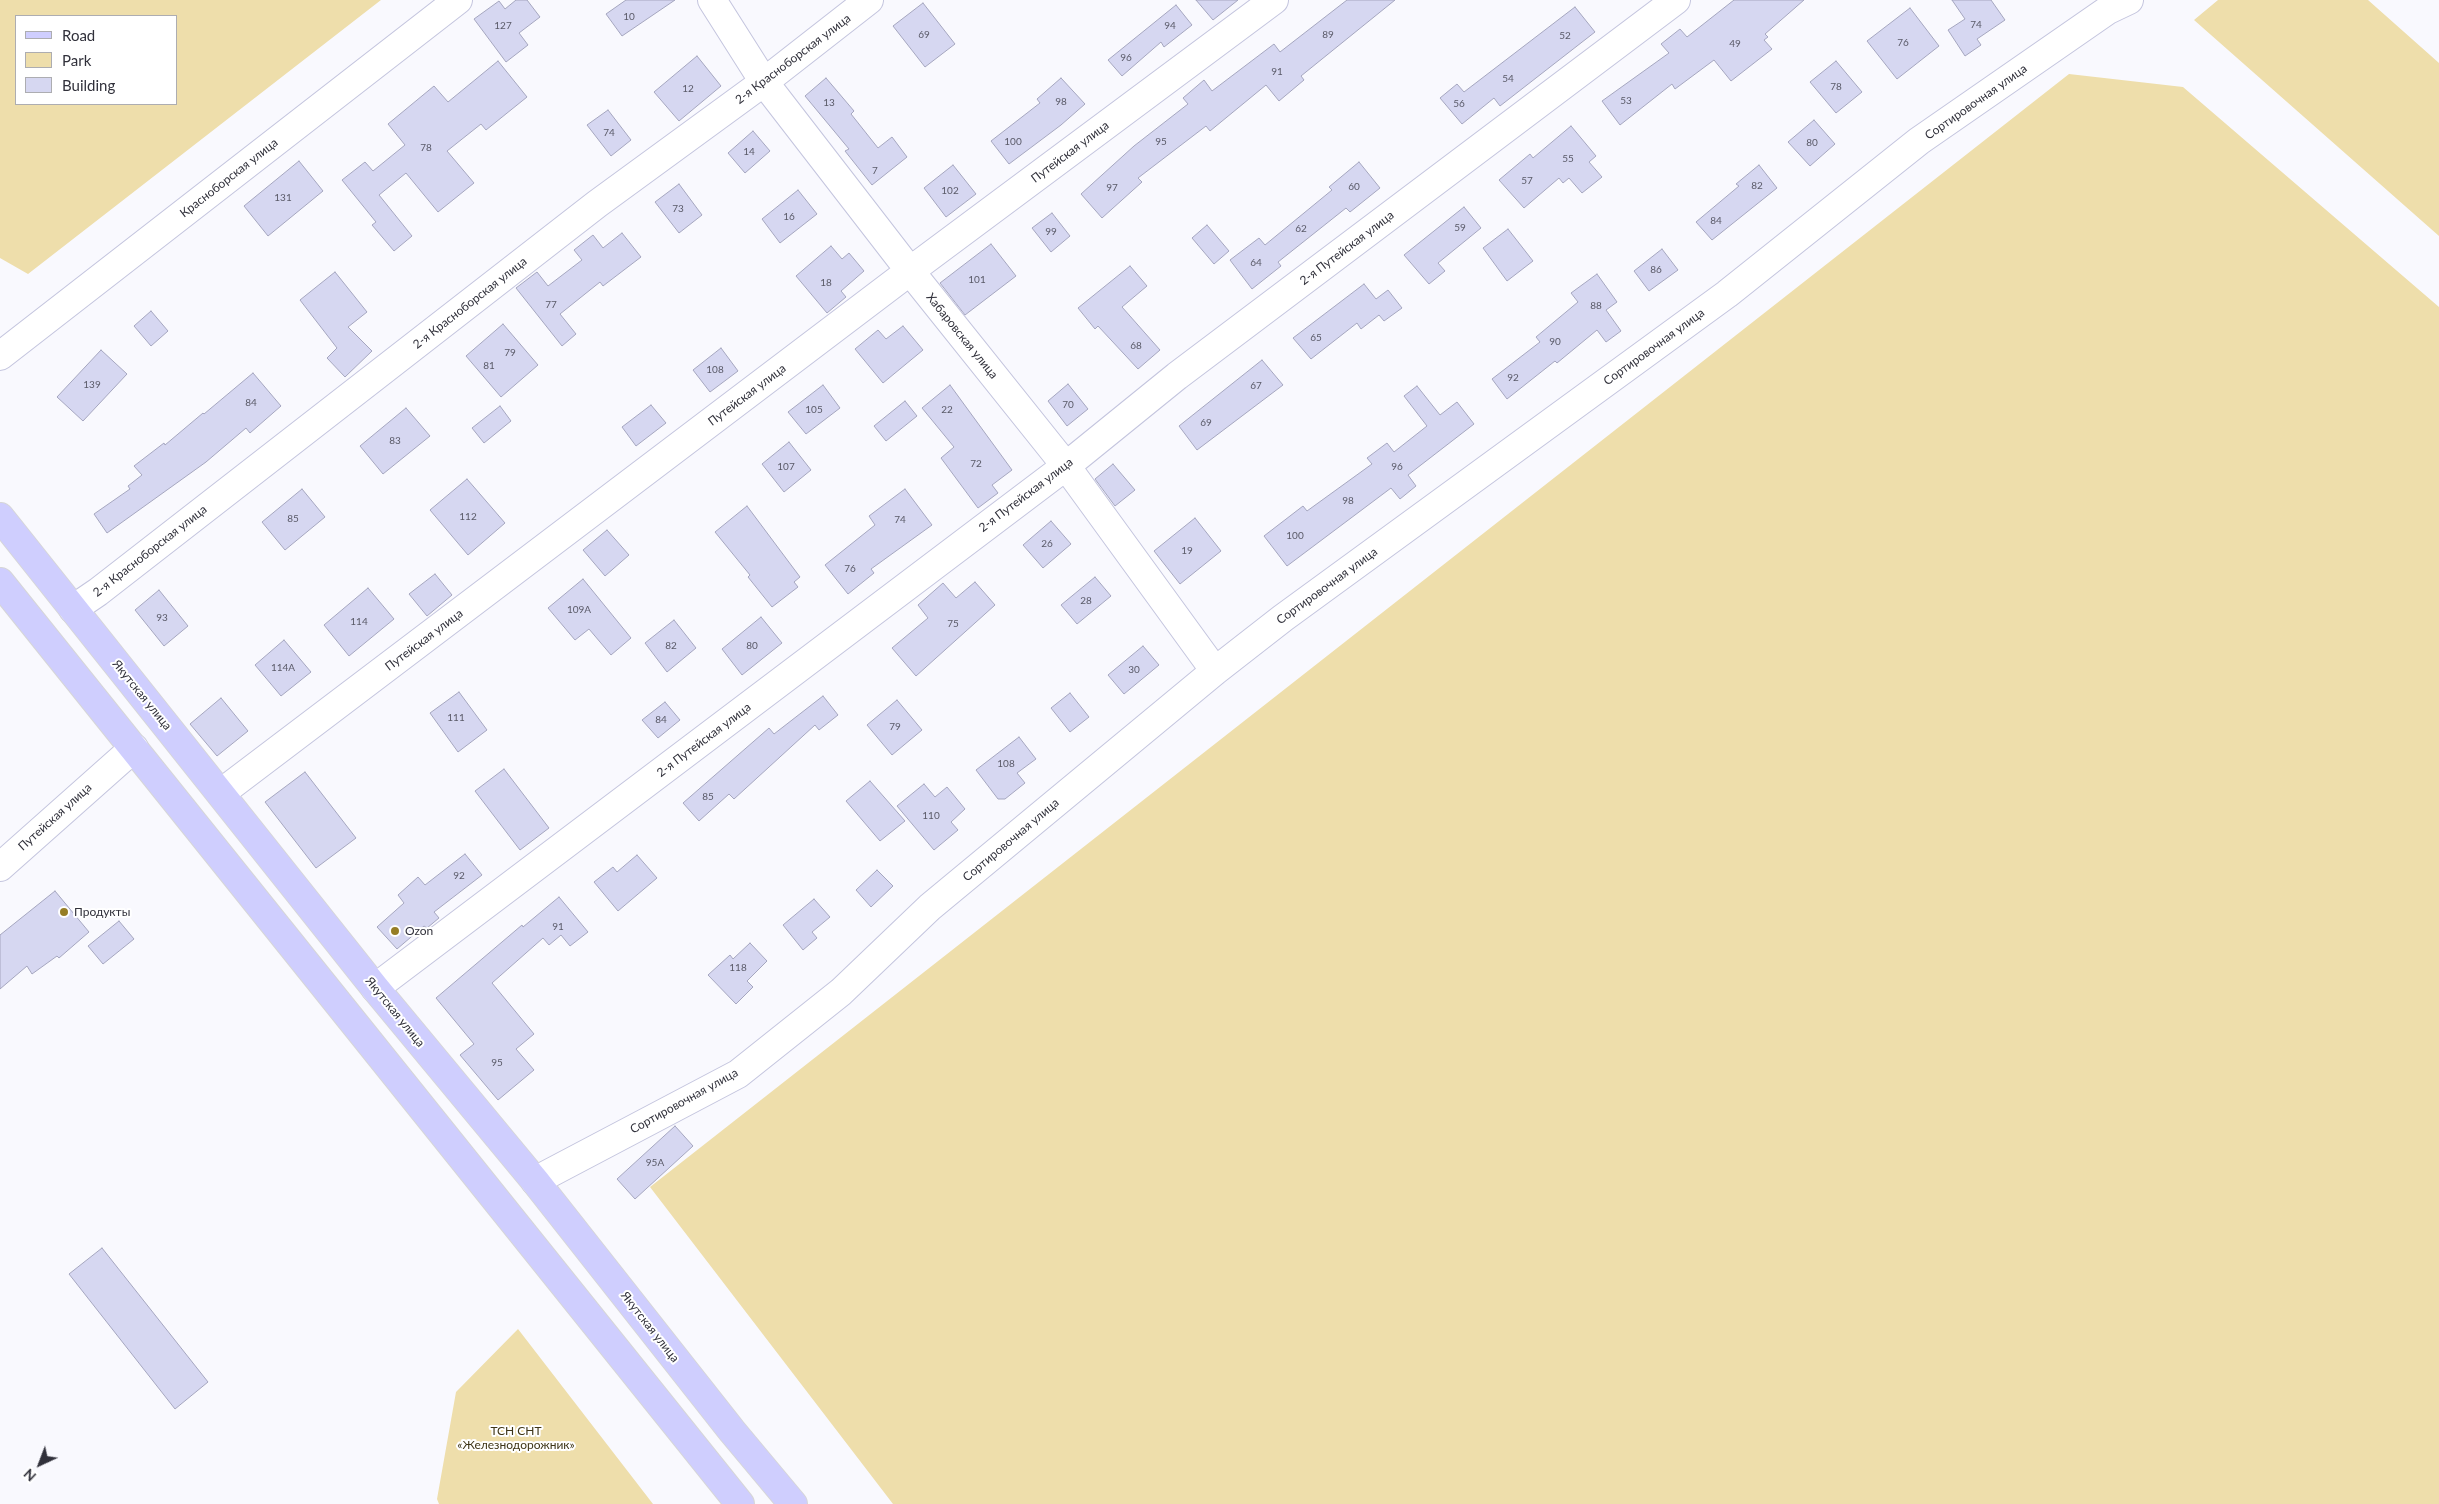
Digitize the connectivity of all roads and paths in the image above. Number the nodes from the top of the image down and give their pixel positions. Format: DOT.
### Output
graph roads {
  1 [pos="458,0"];
  2 [pos="712,0"];
  3 [pos="869,0"];
  4 [pos="1274,0"];
  5 [pos="1676,0"];
  6 [pos="2112,3"];
  7 [pos="764,82"];
  8 [pos="910,271"];
  9 [pos="0,356"];
  10 [pos="1066,466"];
  11 [pos="0,517"];
  12 [pos="0,582"];
  13 [pos="73,609"];
  14 [pos="1215,671"];
  15 [pos="134,748"];
  16 [pos="221,793"];
  17 [pos="0,867"];
  18 [pos="375,988"];
  19 [pos="535,1181"];
  20 [pos="740,1504"];
  21 [pos="793,1504"];
  1 -- 9 [label="street, Красноборская улица"];
  2 -- 7 [label="street, Хабаровская улица"];
  3 -- 7 [label="street, 2-я Красноборская улица"];
  4 -- 8 [label="street, Путейская улица"];
  5 -- 10 [label="street, 2-я Путейская улица"];
  6 -- 14 [label="street, Сортировочная улица"];
  7 -- 8 [label="street, Хабаровская улица"];
  7 -- 13 [label="street, 2-я Красноборская улица"];
  8 -- 10 [label="street, Хабаровская улица"];
  8 -- 16 [label="street, Путейская улица"];
  10 -- 14 [label="street, Хабаровская улица"];
  10 -- 18 [label="street, 2-я Путейская улица"];
  11 -- 13 [label="main road, Якутская улица"];
  12 -- 15 [label="main road"];
  13 -- 16 [label="main road, Якутская улица"];
  14 -- 19 [label="street, Сортировочная улица"];
  15 -- 17 [label="street, Путейская улица"];
  15 -- 20 [label="main road"];
  16 -- 18 [label="main road, Якутская улица"];
  18 -- 19 [label="main road, Якутская улица"];
  19 -- 21 [label="main road, Якутская улица"];
}
